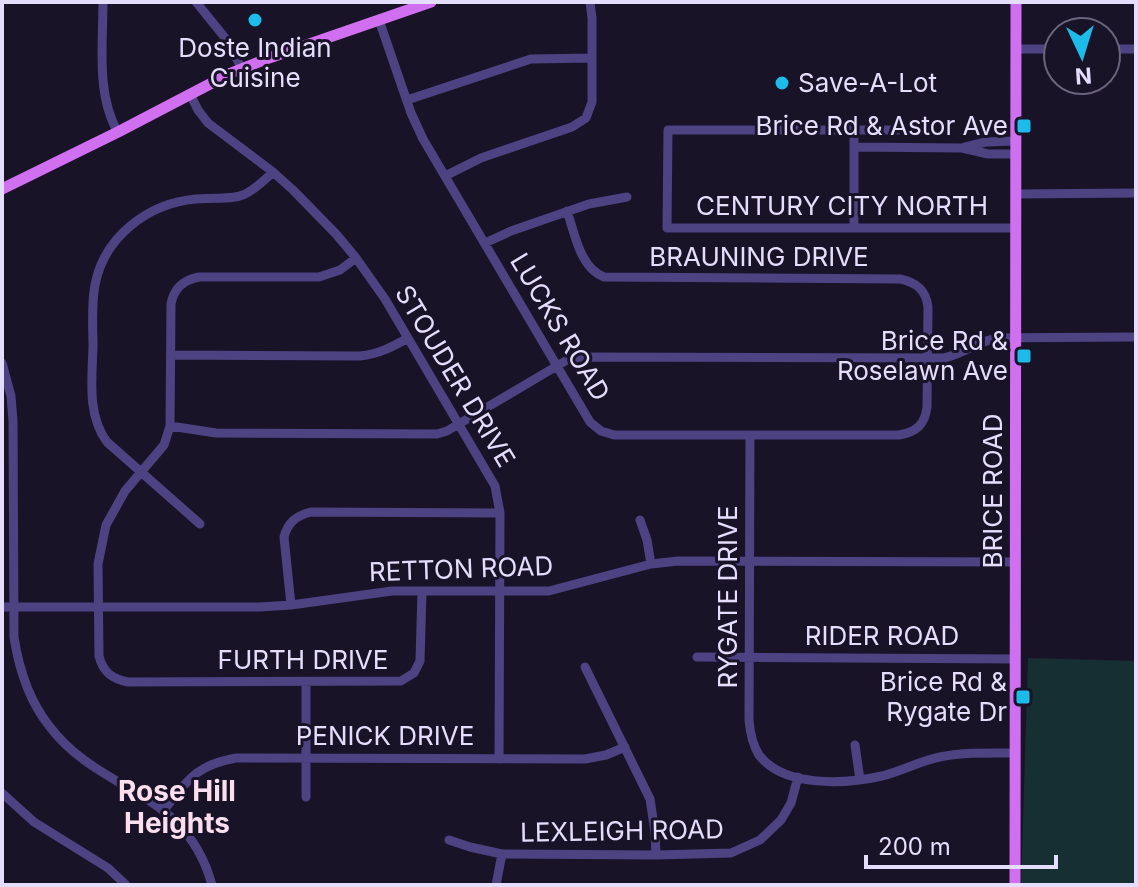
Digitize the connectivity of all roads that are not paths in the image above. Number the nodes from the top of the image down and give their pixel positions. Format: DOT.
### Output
graph roads {
  1 [pos="103,2"];
  2 [pos="196,2"];
  3 [pos="431,2"];
  4 [pos="590,2"];
  5 [pos="1016,2"];
  6 [pos="379,20"];
  7 [pos="1016,49"];
  8 [pos="1042,49"];
  9 [pos="591,58"];
  10 [pos="242,69"];
  11 [pos="190,94"];
  12 [pos="407,100"];
  13 [pos="854,130"];
  14 [pos="897,130"];
  15 [pos="118,132"];
  16 [pos="854,147"];
  17 [pos="1016,147"];
  18 [pos="273,172"];
  19 [pos="445,176"];
  20 [pos="2,189"];
  21 [pos="1136,193"];
  22 [pos="1016,194"];
  23 [pos="627,197"];
  24 [pos="567,211"];
  25 [pos="854,228"];
  26 [pos="1016,228"];
  27 [pos="485,243"];
  28 [pos="356,258"];
  29 [pos="1136,337"];
  30 [pos="408,338"];
  31 [pos="1015,338"];
  32 [pos="171,355"];
  33 [pos="927,357"];
  34 [pos="2,363"];
  35 [pos="557,366"];
  36 [pos="459,424"];
  37 [pos="170,426"];
  38 [pos="750,435"];
  39 [pos="141,473"];
  40 [pos="500,513"];
  41 [pos="640,520"];
  42 [pos="200,524"];
  43 [pos="7,528"];
  44 [pos="750,561"];
  45 [pos="1015,562"];
  46 [pos="651,564"];
  47 [pos="422,591"];
  48 [pos="500,591"];
  49 [pos="291,605"];
  50 [pos="7,607"];
  51 [pos="99,607"];
  52 [pos="697,657"];
  53 [pos="749,658"];
  54 [pos="1015,659"];
  55 [pos="585,667"];
  56 [pos="306,682"];
  57 [pos="855,745"];
  58 [pos="625,747"];
  59 [pos="1015,753"];
  60 [pos="305,758"];
  61 [pos="499,759"];
  62 [pos="798,777"];
  63 [pos="860,780"];
  64 [pos="2,793"];
  65 [pos="306,797"];
  66 [pos="164,810"];
  67 [pos="449,840"];
  68 [pos="502,854"];
  69 [pos="656,855"];
  70 [pos="126,885"];
  71 [pos="212,885"];
  72 [pos="496,885"];
  73 [pos="1015,885"];
  1 -- 15 [label="street"];
  2 -- 10 [label="street"];
  3 -- 6 [label="main road"];
  4 -- 9 [label="street"];
  5 -- 7 [label="main road, BRICE ROAD"];
  6 -- 10 [label="main road"];
  6 -- 12 [label="street, LUCKS ROAD"];
  7 -- 8 [label="street"];
  7 -- 17 [label="main road, BRICE ROAD"];
  9 -- 12 [label="street"];
  9 -- 19 [label="street"];
  10 -- 11 [label="main road"];
  11 -- 15 [label="main road"];
  11 -- 18 [label="street, STOUDER DRIVE"];
  12 -- 19 [label="street, LUCKS ROAD"];
  13 -- 14 [label="street"];
  13 -- 16 [label="street"];
  13 -- 25 [label="street, CENTURY CITY NORTH"];
  15 -- 20 [label="main road"];
  16 -- 17 [label="street"];
  16 -- 25 [label="street"];
  17 -- 22 [label="main road, BRICE ROAD"];
  18 -- 28 [label="street, STOUDER DRIVE"];
  18 -- 39 [label="street"];
  19 -- 27 [label="street, LUCKS ROAD"];
  21 -- 22 [label="street"];
  22 -- 26 [label="main road, BRICE ROAD"];
  23 -- 24 [label="street"];
  24 -- 27 [label="street"];
  24 -- 33 [label="street, BRAUNING DRIVE"];
  25 -- 26 [label="street, CENTURY CITY NORTH"];
  26 -- 31 [label="main road, BRICE ROAD"];
  27 -- 35 [label="street, LUCKS ROAD"];
  28 -- 30 [label="street, STOUDER DRIVE"];
  28 -- 32 [label="street"];
  29 -- 31 [label="street"];
  30 -- 32 [label="street"];
  30 -- 36 [label="street, STOUDER DRIVE"];
  31 -- 33 [label="street"];
  31 -- 45 [label="main road, BRICE ROAD"];
  32 -- 37 [label="street"];
  33 -- 35 [label="street"];
  33 -- 38 [label="street, LUCKS ROAD"];
  34 -- 43 [label="street"];
  35 -- 36 [label="street"];
  35 -- 38 [label="street, LUCKS ROAD"];
  36 -- 37 [label="street"];
  36 -- 40 [label="street, STOUDER DRIVE"];
  37 -- 39 [label="street"];
  38 -- 44 [label="street, RYGATE DRIVE"];
  39 -- 42 [label="street"];
  39 -- 51 [label="street"];
  40 -- 48 [label="street, STOUDER DRIVE"];
  40 -- 49 [label="street"];
  41 -- 46 [label="street"];
  43 -- 50 [label="street"];
  44 -- 45 [label="street, RETTON ROAD"];
  44 -- 46 [label="street, RETTON ROAD"];
  44 -- 53 [label="street, RYGATE DRIVE"];
  45 -- 54 [label="main road, BRICE ROAD"];
  46 -- 48 [label="street, RETTON ROAD"];
  47 -- 48 [label="street, RETTON ROAD"];
  47 -- 49 [label="street, RETTON ROAD"];
  47 -- 56 [label="street, FURTH DRIVE"];
  48 -- 61 [label="street, STOUDER DRIVE"];
  49 -- 51 [label="street, RETTON ROAD"];
  50 -- 51 [label="street, RETTON ROAD"];
  50 -- 66 [label="street"];
  51 -- 56 [label="street, FURTH DRIVE"];
  52 -- 53 [label="street, RIDER ROAD"];
  53 -- 54 [label="street, RIDER ROAD"];
  53 -- 62 [label="street, RYGATE DRIVE"];
  54 -- 59 [label="main road, BRICE ROAD"];
  55 -- 58 [label="street"];
  56 -- 60 [label="street"];
  57 -- 63 [label="street"];
  58 -- 61 [label="street, PENICK DRIVE"];
  58 -- 69 [label="street"];
  59 -- 63 [label="street"];
  59 -- 73 [label="main road, BRICE ROAD"];
  60 -- 61 [label="street, PENICK DRIVE"];
  60 -- 65 [label="street"];
  60 -- 66 [label="street, PENICK DRIVE"];
  62 -- 63 [label="street"];
  62 -- 69 [label="street, LEXLEIGH ROAD"];
  64 -- 70 [label="street"];
  66 -- 71 [label="street"];
  67 -- 68 [label="street, LEXLEIGH ROAD"];
  68 -- 69 [label="street, LEXLEIGH ROAD"];
  68 -- 72 [label="street"];
}
